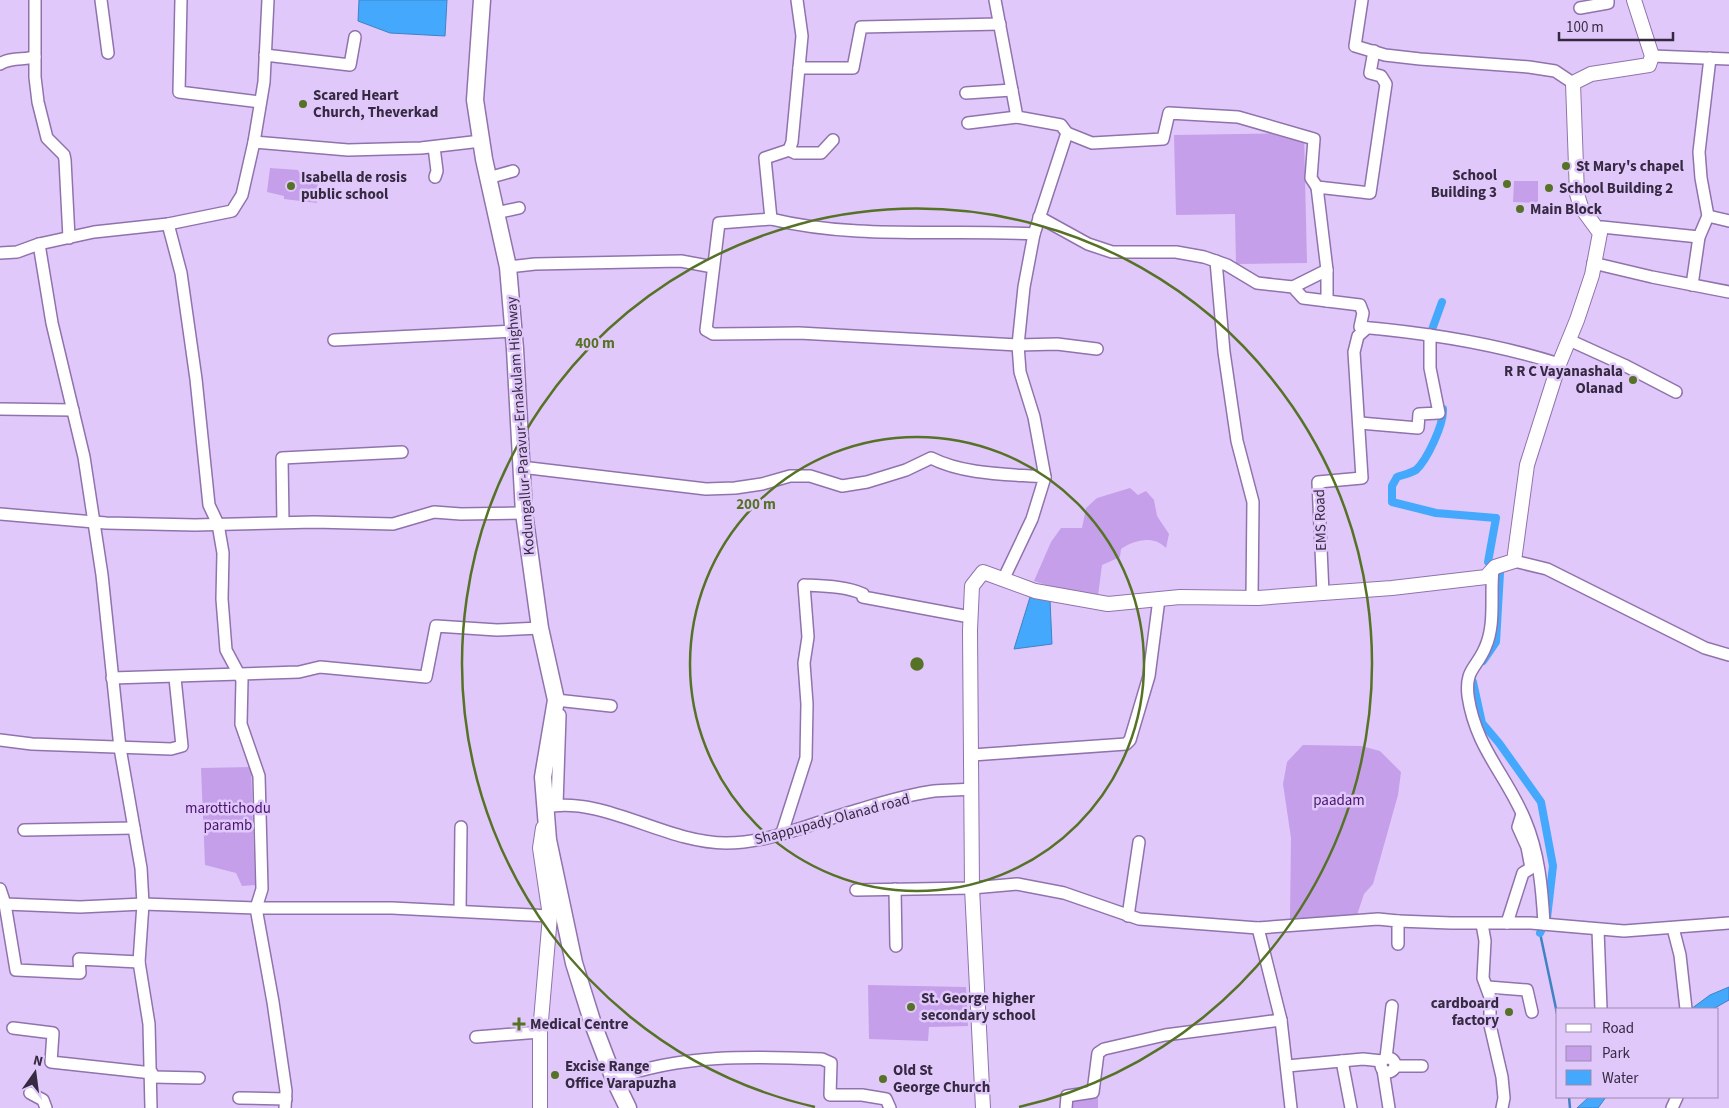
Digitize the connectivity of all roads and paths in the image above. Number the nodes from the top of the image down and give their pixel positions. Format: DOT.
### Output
graph roads {
  1 [pos="35,0"];
  2 [pos="101,0"];
  3 [pos="181,0"];
  4 [pos="268,0"];
  5 [pos="482,0"];
  6 [pos="798,0"];
  7 [pos="995,0"];
  8 [pos="1362,0"];
  9 [pos="1608,0"];
  10 [pos="1634,0"];
  11 [pos="1580,8"];
  12 [pos="1000,24"];
  13 [pos="355,37"];
  14 [pos="1374,51"];
  15 [pos="108,53"];
  16 [pos="266,55"];
  17 [pos="1652,56"];
  18 [pos="35,57"];
  19 [pos="1710,58"];
  20 [pos="1729,59"];
  21 [pos="1,61"];
  22 [pos="800,68"];
  23 [pos="1573,83"];
  24 [pos="1012,90"];
  25 [pos="966,93"];
  26 [pos="260,102"];
  27 [pos="1017,117"];
  28 [pos="968,123"];
  29 [pos="1067,133"];
  30 [pos="833,140"];
  31 [pos="481,141"];
  32 [pos="254,142"];
  33 [pos="434,147"];
  34 [pos="789,150"];
  35 [pos="513,171"];
  36 [pos="435,178"];
  37 [pos="488,178"];
  38 [pos="1317,187"];
  39 [pos="520,208"];
  40 [pos="496,213"];
  41 [pos="1708,216"];
  42 [pos="1039,217"];
  43 [pos="771,219"];
  44 [pos="1729,221"];
  45 [pos="168,224"];
  46 [pos="1600,233"];
  47 [pos="1034,234"];
  48 [pos="1698,237"];
  49 [pos="68,238"];
  50 [pos="39,244"];
  51 [pos="0,253"];
  52 [pos="1216,261"];
  53 [pos="1593,263"];
  54 [pos="508,267"];
  55 [pos="713,267"];
  56 [pos="1327,270"];
  57 [pos="1692,285"];
  58 [pos="1293,287"];
  59 [pos="1729,292"];
  60 [pos="1327,302"];
  61 [pos="1367,328"];
  62 [pos="514,331"];
  63 [pos="1430,334"];
  64 [pos="334,340"];
  65 [pos="1569,340"];
  66 [pos="1018,345"];
  67 [pos="1097,349"];
  68 [pos="1559,364"];
  69 [pos="1676,392"];
  70 [pos="0,409"];
  71 [pos="73,410"];
  72 [pos="1361,425"];
  73 [pos="402,452"];
  74 [pos="520,467"];
  75 [pos="1045,478"];
  76 [pos="524,513"];
  77 [pos="0,514"];
  78 [pos="94,522"];
  79 [pos="283,522"];
  80 [pos="218,524"];
  81 [pos="1514,560"];
  82 [pos="1494,568"];
  83 [pos="1003,580"];
  84 [pos="1323,594"];
  85 [pos="1252,598"];
  86 [pos="1159,599"];
  87 [pos="970,617"];
  88 [pos="540,628"];
  89 [pos="1729,655"];
  90 [pos="238,673"];
  91 [pos="112,678"];
  92 [pos="175,678"];
  93 [pos="556,700"];
  94 [pos="611,706"];
  95 [pos="0,740"];
  96 [pos="120,748"];
  97 [pos="972,754"];
  98 [pos="972,789"];
  99 [pos="552,806"];
  100 [pos="1522,814"];
  101 [pos="460,827"];
  102 [pos="134,828"];
  103 [pos="24,830"];
  104 [pos="782,833"];
  105 [pos="1139,842"];
  106 [pos="972,888"];
  107 [pos="0,889"];
  108 [pos="895,889"];
  109 [pos="856,890"];
  110 [pos="5,904"];
  111 [pos="143,904"];
  112 [pos="256,908"];
  113 [pos="460,911"];
  114 [pos="550,916"];
  115 [pos="1128,916"];
  116 [pos="1398,920"];
  117 [pos="1508,923"];
  118 [pos="1729,923"];
  119 [pos="1482,924"];
  120 [pos="1544,924"];
  121 [pos="1258,928"];
  122 [pos="1673,928"];
  123 [pos="1598,930"];
  124 [pos="1398,944"];
  125 [pos="896,946"];
  126 [pos="139,962"];
  127 [pos="1488,987"];
  128 [pos="1392,1006"];
  129 [pos="1685,1007"];
  130 [pos="1601,1008"];
  131 [pos="1532,1012"];
  132 [pos="1282,1020"];
  133 [pos="13,1028"];
  134 [pos="540,1032"];
  135 [pos="476,1037"];
  136 [pos="1342,1061"];
  137 [pos="1384,1063"];
  138 [pos="1287,1066"];
  139 [pos="1422,1066"];
  140 [pos="152,1075"];
  141 [pos="200,1078"];
  142 [pos="614,1079"];
  143 [pos="30,1093"];
  144 [pos="239,1098"];
  145 [pos="285,1103"];
  146 [pos="46,1108"];
  147 [pos="151,1108"];
  148 [pos="540,1108"];
  149 [pos="628,1108"];
  150 [pos="890,1108"];
  151 [pos="983,1108"];
  152 [pos="1066,1108"];
  153 [pos="1291,1108"];
  154 [pos="1351,1108"];
  155 [pos="1389,1108"];
  156 [pos="1502,1108"];
  1 -- 18 [label="street"];
  2 -- 15 [label="street"];
  3 -- 26 [label="street"];
  4 -- 16 [label="street"];
  5 -- 31 [label="highway, Kodungallur-Paravur-Ernakulam Highway"];
  6 -- 22 [label="street"];
  7 -- 12 [label="street"];
  8 -- 14 [label="street"];
  9 -- 11 [label="street"];
  10 -- 17 [label="main road"];
  12 -- 22 [label="street"];
  12 -- 24 [label="street"];
  13 -- 16 [label="street"];
  14 -- 23 [label="street"];
  14 -- 38 [label="street"];
  16 -- 26 [label="street"];
  17 -- 19 [label="street"];
  17 -- 23 [label="main road"];
  18 -- 21 [label="street"];
  18 -- 49 [label="street"];
  19 -- 20 [label="street"];
  19 -- 41 [label="street"];
  22 -- 34 [label="street"];
  23 -- 46 [label="main road"];
  24 -- 25 [label="street"];
  24 -- 27 [label="street"];
  26 -- 32 [label="street"];
  27 -- 28 [label="street"];
  27 -- 29 [label="street"];
  29 -- 38 [label="street"];
  29 -- 42 [label="street"];
  30 -- 34 [label="street"];
  31 -- 33 [label="street"];
  31 -- 37 [label="highway, Kodungallur-Paravur-Ernakulam Highway"];
  32 -- 33 [label="street"];
  32 -- 45 [label="street"];
  33 -- 36 [label="street"];
  34 -- 43 [label="street"];
  35 -- 37 [label="street"];
  37 -- 40 [label="highway, Kodungallur-Paravur-Ernakulam Highway"];
  38 -- 56 [label="street"];
  39 -- 40 [label="street"];
  40 -- 54 [label="highway, Kodungallur-Paravur-Ernakulam Highway"];
  41 -- 44 [label="street"];
  41 -- 48 [label="street"];
  42 -- 47 [label="street"];
  42 -- 52 [label="street"];
  43 -- 47 [label="street"];
  43 -- 55 [label="street"];
  45 -- 49 [label="street"];
  45 -- 80 [label="street"];
  46 -- 48 [label="street"];
  46 -- 53 [label="main road"];
  47 -- 66 [label="street"];
  48 -- 57 [label="street"];
  49 -- 50 [label="street"];
  50 -- 51 [label="street"];
  50 -- 71 [label="street"];
  52 -- 58 [label="street"];
  52 -- 85 [label="street"];
  53 -- 57 [label="street"];
  53 -- 65 [label="main road"];
  54 -- 55 [label="street"];
  54 -- 62 [label="highway, Kodungallur-Paravur-Ernakulam Highway"];
  55 -- 66 [label="street"];
  56 -- 58 [label="street"];
  56 -- 60 [label="street"];
  57 -- 59 [label="street"];
  58 -- 60 [label="street"];
  60 -- 61 [label="street"];
  61 -- 63 [label="street"];
  61 -- 72 [label="street"];
  62 -- 64 [label="street"];
  62 -- 74 [label="highway, Kodungallur-Paravur-Ernakulam Highway"];
  63 -- 68 [label="street"];
  63 -- 72 [label="street"];
  65 -- 68 [label="main road"];
  65 -- 69 [label="street"];
  66 -- 67 [label="street"];
  66 -- 75 [label="street"];
  68 -- 81 [label="main road"];
  70 -- 71 [label="street"];
  71 -- 78 [label="street"];
  72 -- 84 [label="street, EMS Road"];
  73 -- 79 [label="street"];
  74 -- 75 [label="street"];
  74 -- 76 [label="highway, Kodungallur-Paravur-Ernakulam Highway"];
  75 -- 83 [label="street"];
  76 -- 79 [label="street"];
  76 -- 88 [label="highway, Kodungallur-Paravur-Ernakulam Highway"];
  77 -- 78 [label="street"];
  78 -- 80 [label="street"];
  78 -- 91 [label="street"];
  79 -- 80 [label="street"];
  80 -- 90 [label="street"];
  81 -- 82 [label="main road"];
  81 -- 89 [label="street"];
  82 -- 84 [label="main road"];
  82 -- 100 [label="street"];
  83 -- 86 [label="main road"];
  83 -- 87 [label="main road"];
  84 -- 85 [label="main road"];
  85 -- 86 [label="main road"];
  86 -- 97 [label="street"];
  87 -- 97 [label="main road"];
  87 -- 104 [label="street"];
  88 -- 90 [label="street"];
  88 -- 93 [label="highway, Kodungallur-Paravur-Ernakulam Highway"];
  90 -- 92 [label="street"];
  90 -- 112 [label="street"];
  91 -- 92 [label="street"];
  91 -- 96 [label="street"];
  92 -- 96 [label="street"];
  93 -- 94 [label="street"];
  93 -- 99 [label="highway, Kodungallur-Paravur-Ernakulam Highway"];
  95 -- 96 [label="street"];
  96 -- 102 [label="street"];
  97 -- 98 [label="main road"];
  98 -- 104 [label="street, Shappupady Olanad road"];
  98 -- 106 [label="main road"];
  99 -- 104 [label="street, Shappupady Olanad road"];
  99 -- 114 [label="main road"];
  99 -- 142 [label="highway, Kodungallur-Paravur-Ernakulam Highway"];
  100 -- 117 [label="street"];
  100 -- 120 [label="street"];
  101 -- 113 [label="street"];
  102 -- 103 [label="street"];
  102 -- 111 [label="street"];
  105 -- 115 [label="street"];
  106 -- 108 [label="street"];
  106 -- 115 [label="street"];
  106 -- 151 [label="main road"];
  107 -- 110 [label="street"];
  108 -- 109 [label="street"];
  108 -- 125 [label="street"];
  110 -- 111 [label="street"];
  110 -- 126 [label="street"];
  111 -- 112 [label="street"];
  111 -- 126 [label="street"];
  112 -- 113 [label="street"];
  112 -- 145 [label="street"];
  113 -- 114 [label="street"];
  114 -- 134 [label="main road"];
  115 -- 121 [label="street"];
  116 -- 119 [label="street"];
  116 -- 121 [label="street"];
  116 -- 124 [label="street"];
  117 -- 119 [label="street"];
  117 -- 120 [label="street"];
  118 -- 122 [label="street"];
  119 -- 127 [label="street"];
  120 -- 123 [label="street"];
  121 -- 132 [label="street"];
  122 -- 123 [label="street"];
  122 -- 129 [label="street"];
  123 -- 130 [label="street"];
  126 -- 140 [label="street"];
  127 -- 131 [label="street"];
  127 -- 156 [label="street"];
  128 -- 137 [label="street"];
  132 -- 138 [label="street"];
  132 -- 152 [label="street"];
  133 -- 140 [label="street"];
  134 -- 135 [label="street"];
  134 -- 148 [label="main road"];
  136 -- 137 [label="street"];
  136 -- 138 [label="street"];
  136 -- 154 [label="street"];
  137 -- 139 [label="street"];
  137 -- 155 [label="street"];
  138 -- 153 [label="street"];
  140 -- 141 [label="street"];
  140 -- 147 [label="street"];
  142 -- 149 [label="highway, Kodungallur-Paravur-Ernakulam Highway"];
  142 -- 150 [label="street"];
  143 -- 146 [label="street"];
  144 -- 145 [label="street"];
}
